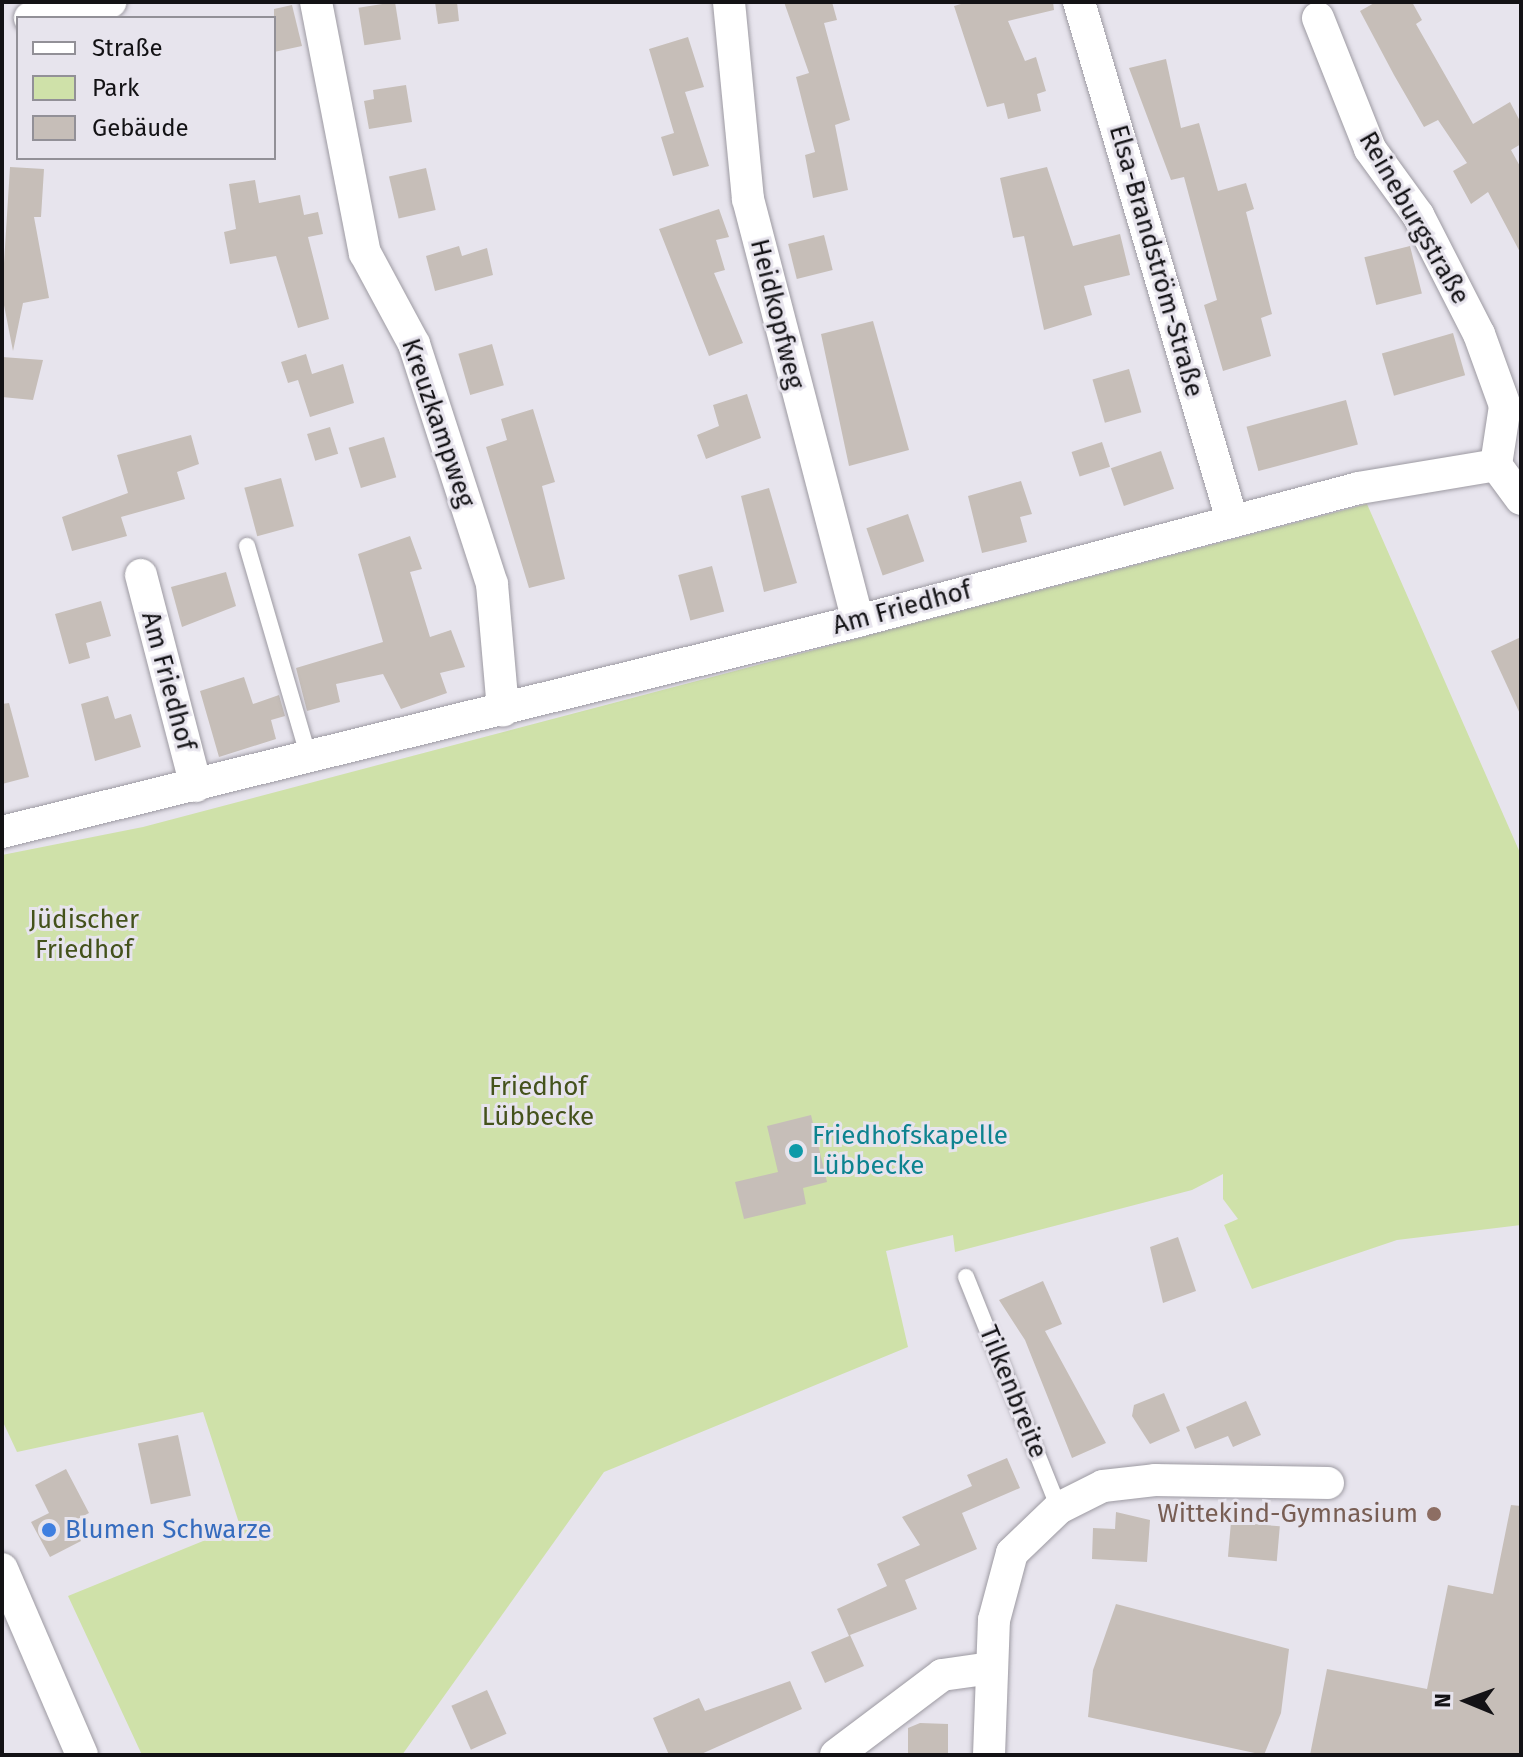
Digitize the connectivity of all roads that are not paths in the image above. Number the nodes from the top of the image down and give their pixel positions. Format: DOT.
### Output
graph roads {
  1 [pos="110,2"];
  2 [pos="316,2"];
  3 [pos="729,2"];
  4 [pos="1079,2"];
  5 [pos="40,16"];
  6 [pos="1318,18"];
  7 [pos="1496,465"];
  8 [pos="1521,499"];
  9 [pos="1232,520"];
  10 [pos="247,546"];
  11 [pos="141,575"];
  12 [pos="858,621"];
  13 [pos="503,711"];
  14 [pos="309,758"];
  15 [pos="196,786"];
  16 [pos="2,832"];
  17 [pos="966,1277"];
  18 [pos="1328,1483"];
  19 [pos="1059,1508"];
  20 [pos="2,1569"];
  21 [pos="991,1668"];
  22 [pos="82,1755"];
  23 [pos="836,1755"];
  24 [pos="989,1755"];
  1 -- 5 [label="street"];
  2 -- 13 [label="street, Kreuzkampweg"];
  3 -- 12 [label="street, Heidkopfweg"];
  4 -- 9 [label="street, Elsa-Brandström-Straße"];
  6 -- 7 [label="street, Reineburgstraße"];
  7 -- 8 [label="street"];
  7 -- 9 [label="street, Am Friedhof"];
  9 -- 12 [label="street, Am Friedhof"];
  10 -- 14 [label="lane"];
  11 -- 15 [label="street, Am Friedhof"];
  12 -- 13 [label="street, Am Friedhof"];
  13 -- 14 [label="street, Am Friedhof"];
  14 -- 15 [label="street, Am Friedhof"];
  15 -- 16 [label="street, Am Friedhof"];
  17 -- 19 [label="lane, Tilkenbreite"];
  18 -- 19 [label="street"];
  19 -- 21 [label="street"];
  20 -- 22 [label="street"];
  21 -- 23 [label="street"];
  21 -- 24 [label="street"];
}
